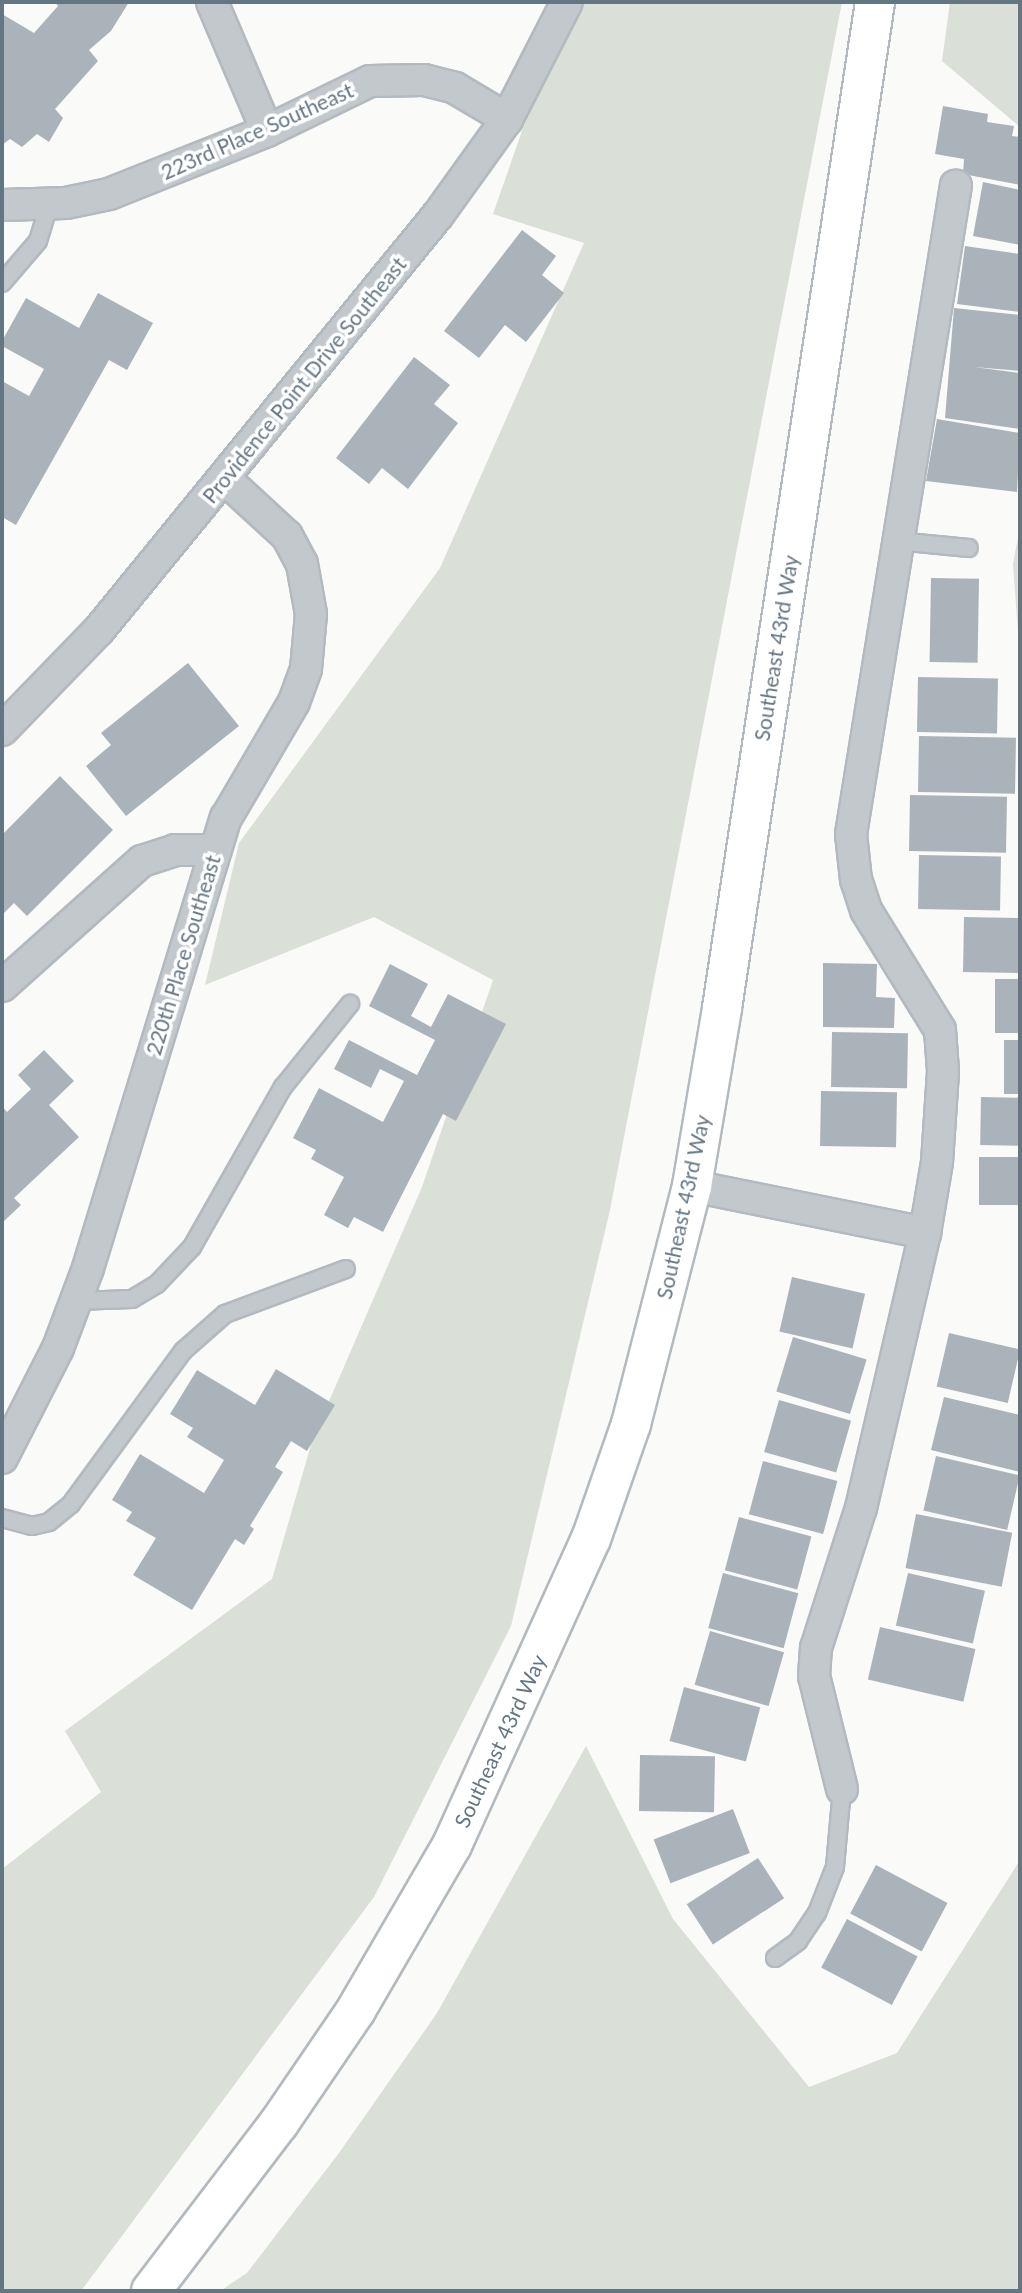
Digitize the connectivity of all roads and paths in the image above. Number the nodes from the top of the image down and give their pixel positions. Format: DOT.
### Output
graph roads {
  1 [pos="212,2"];
  2 [pos="567,2"];
  3 [pos="876,2"];
  4 [pos="507,118"];
  5 [pos="267,131"];
  6 [pos="956,185"];
  7 [pos="49,204"];
  8 [pos="2,205"];
  9 [pos="2,283"];
  10 [pos="225,479"];
  11 [pos="897,541"];
  12 [pos="969,548"];
  13 [pos="2,730"];
  14 [pos="214,850"];
  15 [pos="2,986"];
  16 [pos="350,1004"];
  17 [pos="692,1186"];
  18 [pos="925,1233"];
  19 [pos="346,1269"];
  20 [pos="76,1301"];
  21 [pos="2,1458"];
  22 [pos="2,1518"];
  23 [pos="842,1789"];
  24 [pos="775,1958"];
  25 [pos="151,2291"];
  1 -- 5 [label="street"];
  2 -- 4 [label="street, Providence Point Drive Southeast"];
  3 -- 17 [label="main road, Southeast 43rd Way"];
  4 -- 5 [label="street, 223rd Place Southeast"];
  4 -- 10 [label="street, Providence Point Drive Southeast"];
  5 -- 7 [label="street, 223rd Place Southeast"];
  6 -- 11 [label="street"];
  7 -- 8 [label="street, 223rd Place Southeast"];
  7 -- 9 [label="lane"];
  10 -- 13 [label="street, Providence Point Drive Southeast"];
  10 -- 14 [label="street, 220th Place Southeast"];
  11 -- 12 [label="lane"];
  11 -- 18 [label="street"];
  14 -- 15 [label="street"];
  14 -- 20 [label="street, 220th Place Southeast"];
  16 -- 20 [label="lane"];
  17 -- 18 [label="street"];
  17 -- 25 [label="main road, Southeast 43rd Way"];
  18 -- 23 [label="street"];
  19 -- 22 [label="lane"];
  20 -- 21 [label="street, 220th Place Southeast"];
  23 -- 24 [label="lane"];
}
